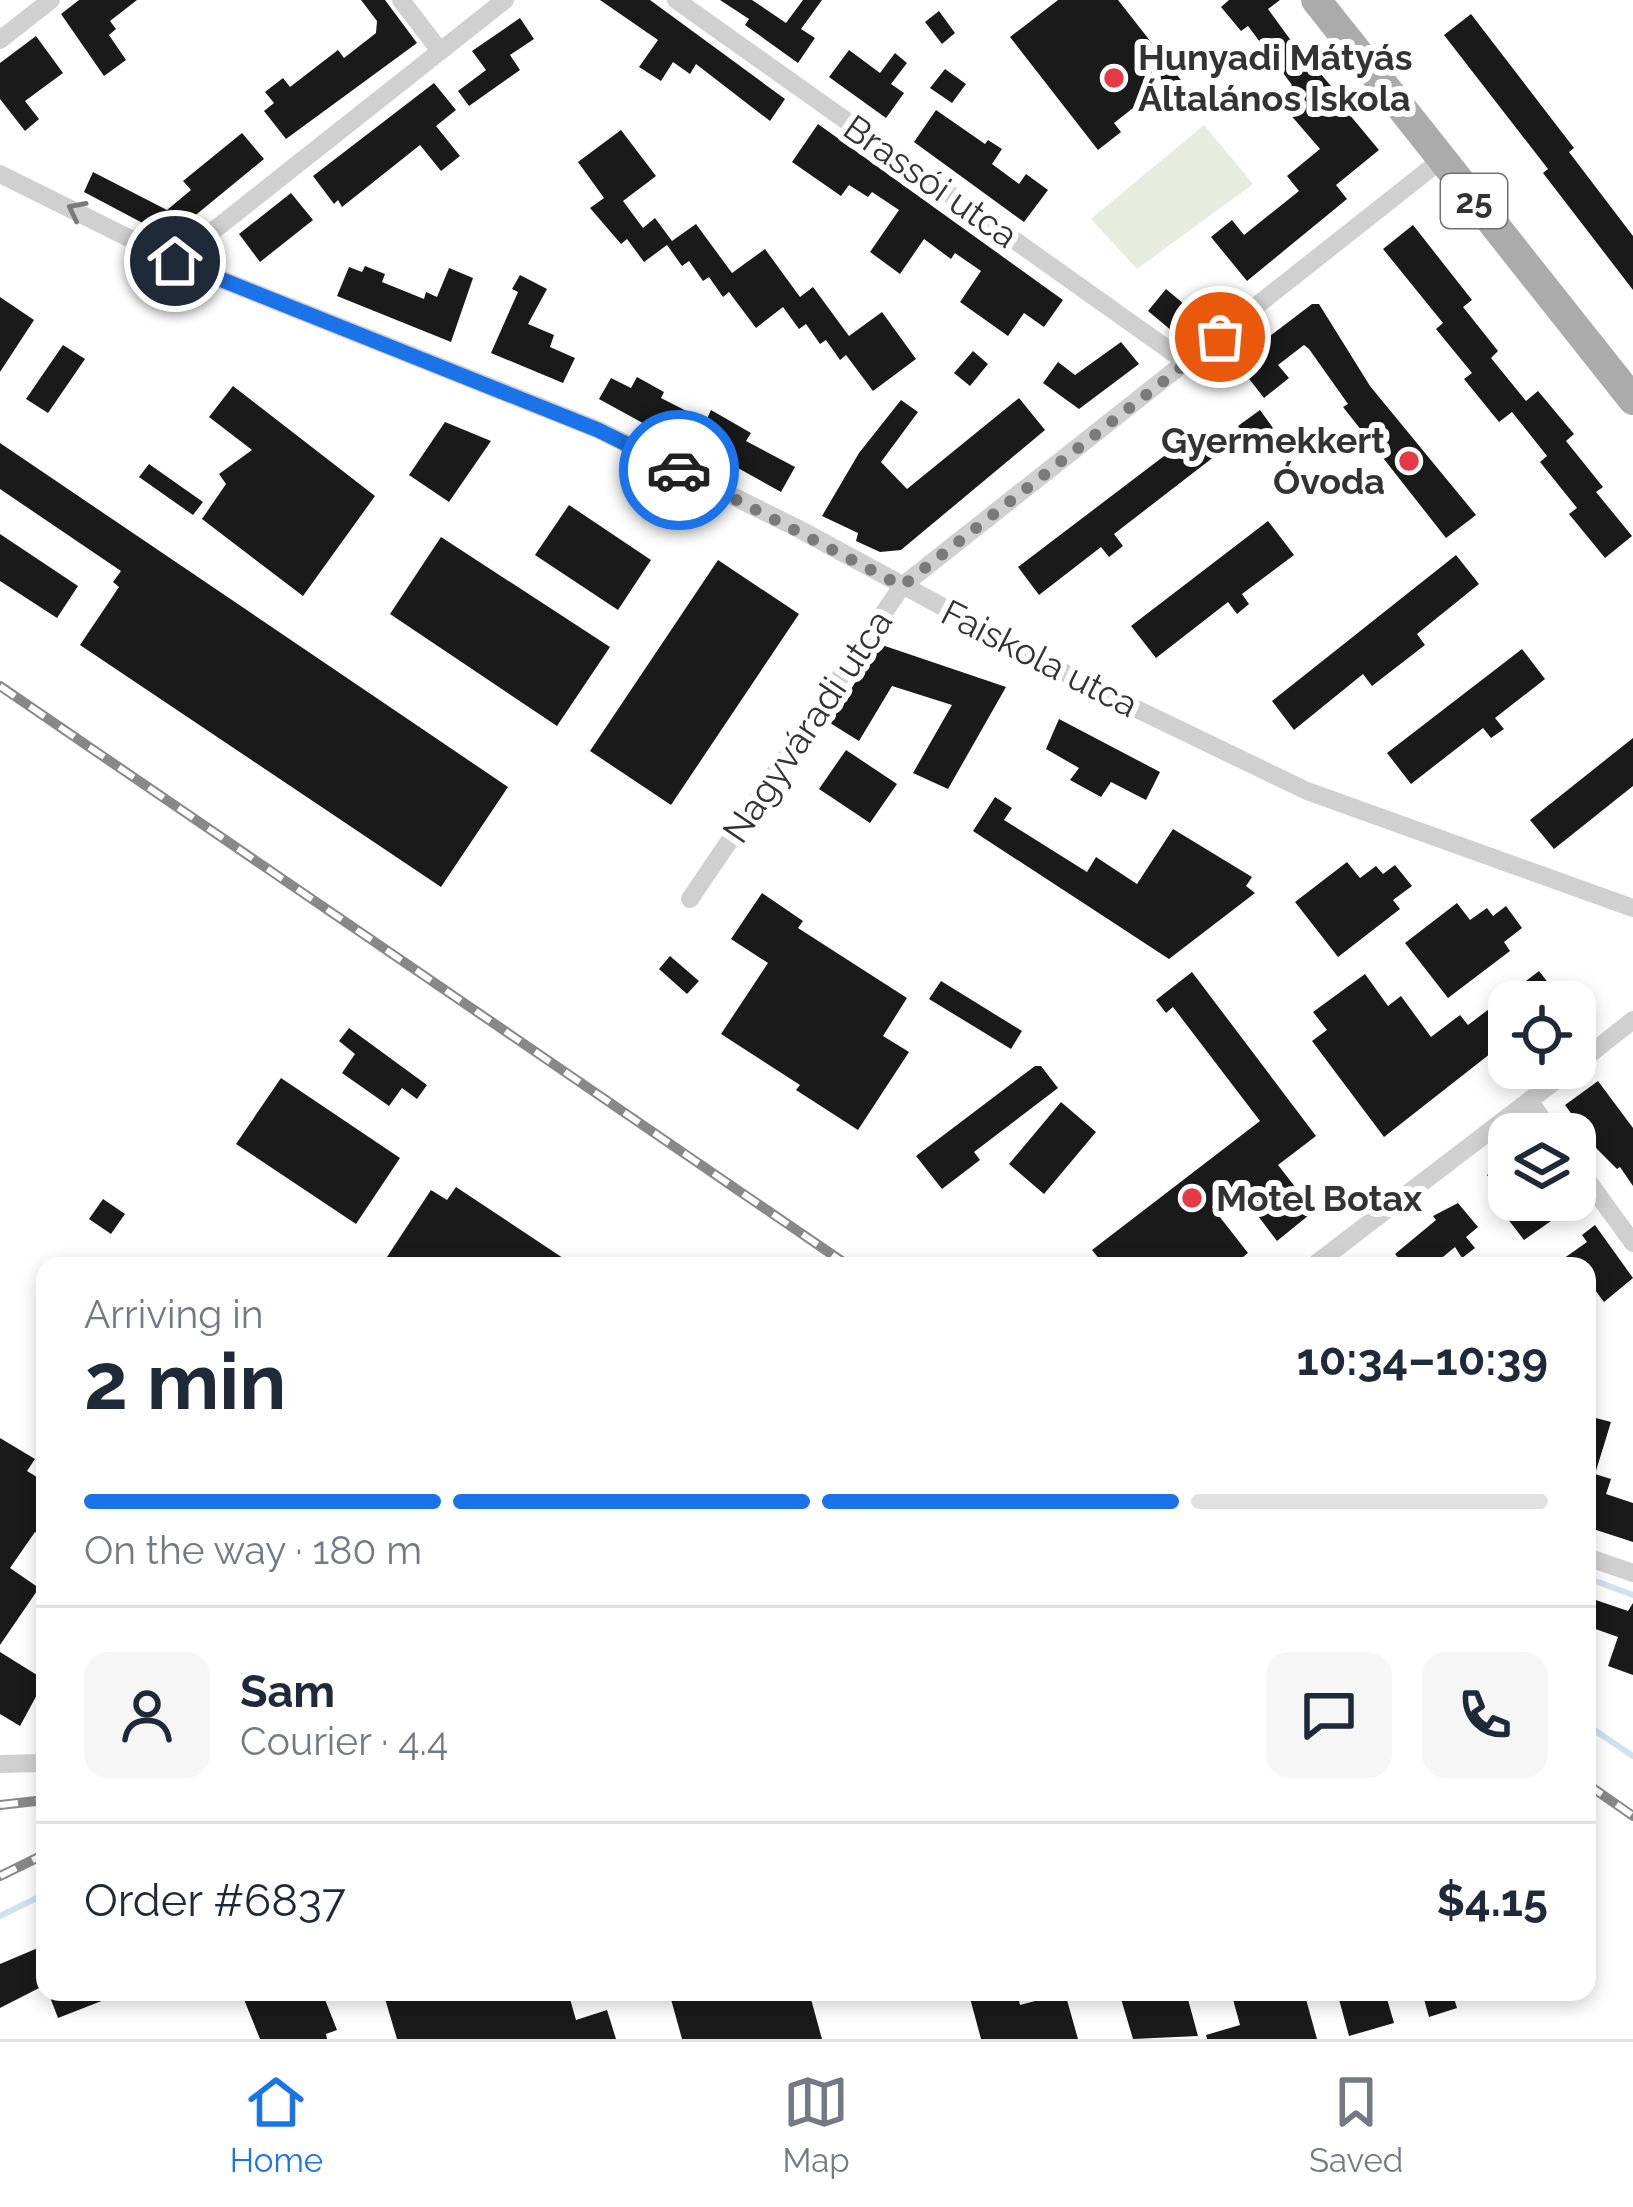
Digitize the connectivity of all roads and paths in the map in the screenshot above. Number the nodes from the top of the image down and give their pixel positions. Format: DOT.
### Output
graph roads {
  1 [pos="51,0"];
  2 [pos="401,0"];
  3 [pos="506,0"];
  4 [pos="676,0"];
  5 [pos="1316,0"];
  6 [pos="0,40"];
  7 [pos="440,51"];
  8 [pos="1442,160"];
  9 [pos="0,174"];
  10 [pos="175,261"];
  11 [pos="1186,362"];
  12 [pos="1633,400"];
  13 [pos="902,586"];
  14 [pos="690,898"];
  15 [pos="1633,908"];
  16 [pos="1633,1020"];
  17 [pos="1596,1049"];
  18 [pos="1546,1089"];
  19 [pos="1530,1102"];
  20 [pos="1538,1113"];
  21 [pos="1596,1192"];
  22 [pos="1633,1243"];
  23 [pos="1325,1257"];
  24 [pos="1596,1560"];
  25 [pos="1633,1573"];
  26 [pos="36,1763"];
  27 [pos="0,1764"];
  1 -- 6 [label="street"];
  2 -- 7 [label="street"];
  3 -- 7 [label="street"];
  4 -- 11 [label="street, Brassói utca"];
  5 -- 8 [label="main road, 25"];
  7 -- 10 [label="street"];
  8 -- 11 [label="street, Nagyváradi utca"];
  8 -- 12 [label="main road, 25"];
  10 -- 9 [label="street, Faiskola utca, one-way"];
  10 -- 13 [label="street, Faiskola utca"];
  11 -- 13 [label="street, Nagyváradi utca"];
  13 -- 14 [label="street, Nagyváradi utca"];
  13 -- 15 [label="street, Faiskola utca"];
  16 -- 17 [label="street"];
  18 -- 19 [label="street"];
  19 -- 20 [label="street"];
  19 -- 23 [label="street"];
  21 -- 22 [label="street"];
  24 -- 25 [label="street"];
  26 -- 27 [label="street"];
}
